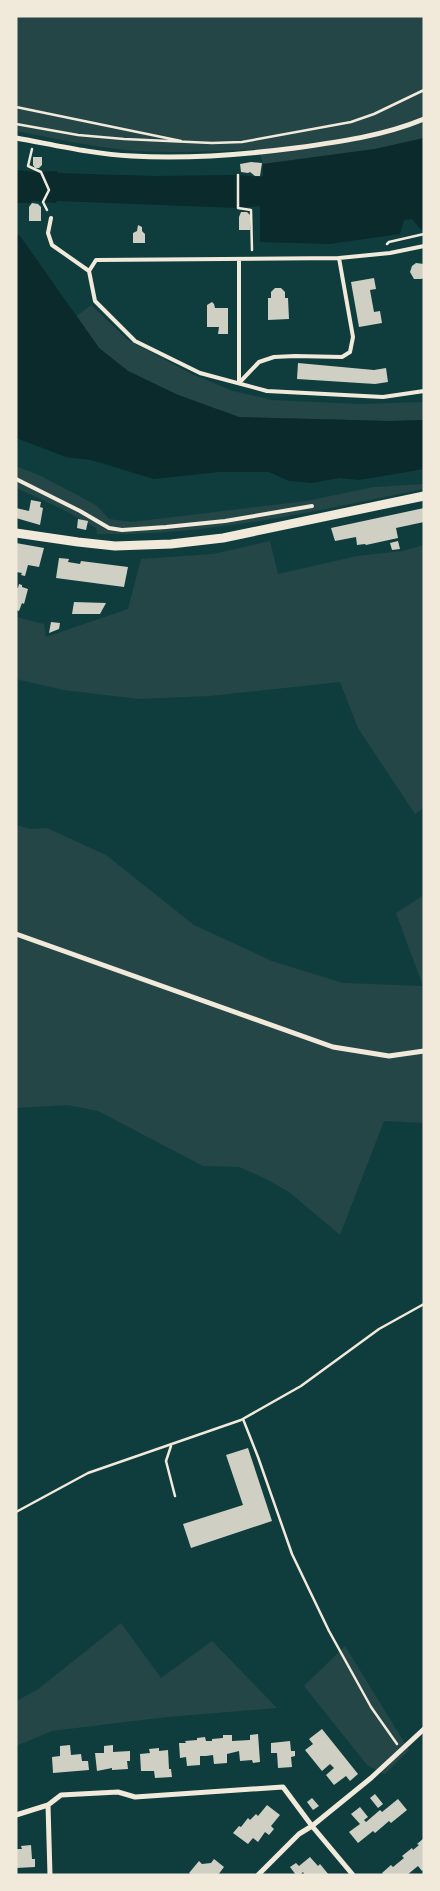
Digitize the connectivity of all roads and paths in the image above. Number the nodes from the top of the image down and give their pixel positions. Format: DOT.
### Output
graph roads {
  1 [pos="424,90"];
  2 [pos="16,107"];
  3 [pos="424,119"];
  4 [pos="16,124"];
  5 [pos="16,138"];
  6 [pos="34,141"];
  7 [pos="190,142"];
  8 [pos="238,175"];
  9 [pos="50,218"];
  10 [pos="424,246"];
  11 [pos="339,258"];
  12 [pos="239,259"];
  13 [pos="252,259"];
  14 [pos="89,271"];
  15 [pos="238,383"];
  16 [pos="424,391"];
  17 [pos="16,479"];
  18 [pos="424,496"];
  19 [pos="312,506"];
  20 [pos="16,533"];
  21 [pos="16,934"];
  22 [pos="424,1051"];
  23 [pos="424,1304"];
  24 [pos="242,1420"];
  25 [pos="171,1446"];
  26 [pos="175,1496"];
  27 [pos="16,1512"];
  28 [pos="424,1730"];
  29 [pos="401,1750"];
  30 [pos="48,1805"];
  31 [pos="16,1815"];
  32 [pos="312,1826"];
  33 [pos="50,1875"];
  34 [pos="258,1875"];
  35 [pos="353,1875"];
  1 -- 7 [label="path"];
  2 -- 7 [label="path"];
  3 -- 6 [label="street"];
  4 -- 7 [label="path"];
  5 -- 6 [label="street"];
  6 -- 9 [label="path"];
  8 -- 13 [label="path"];
  9 -- 14 [label="lane"];
  10 -- 11 [label="lane"];
  11 -- 13 [label="lane"];
  11 -- 15 [label="lane"];
  12 -- 13 [label="lane"];
  12 -- 14 [label="lane"];
  12 -- 15 [label="lane"];
  14 -- 15 [label="lane"];
  15 -- 16 [label="lane"];
  17 -- 19 [label="lane"];
  18 -- 20 [label="street"];
  21 -- 22 [label="street"];
  23 -- 24 [label="path"];
  24 -- 25 [label="path"];
  24 -- 29 [label="path"];
  25 -- 26 [label="path"];
  25 -- 27 [label="path"];
  28 -- 29 [label="street"];
  29 -- 32 [label="street"];
  30 -- 31 [label="street"];
  30 -- 32 [label="street"];
  30 -- 33 [label="street"];
  32 -- 34 [label="street"];
  32 -- 35 [label="street"];
}
